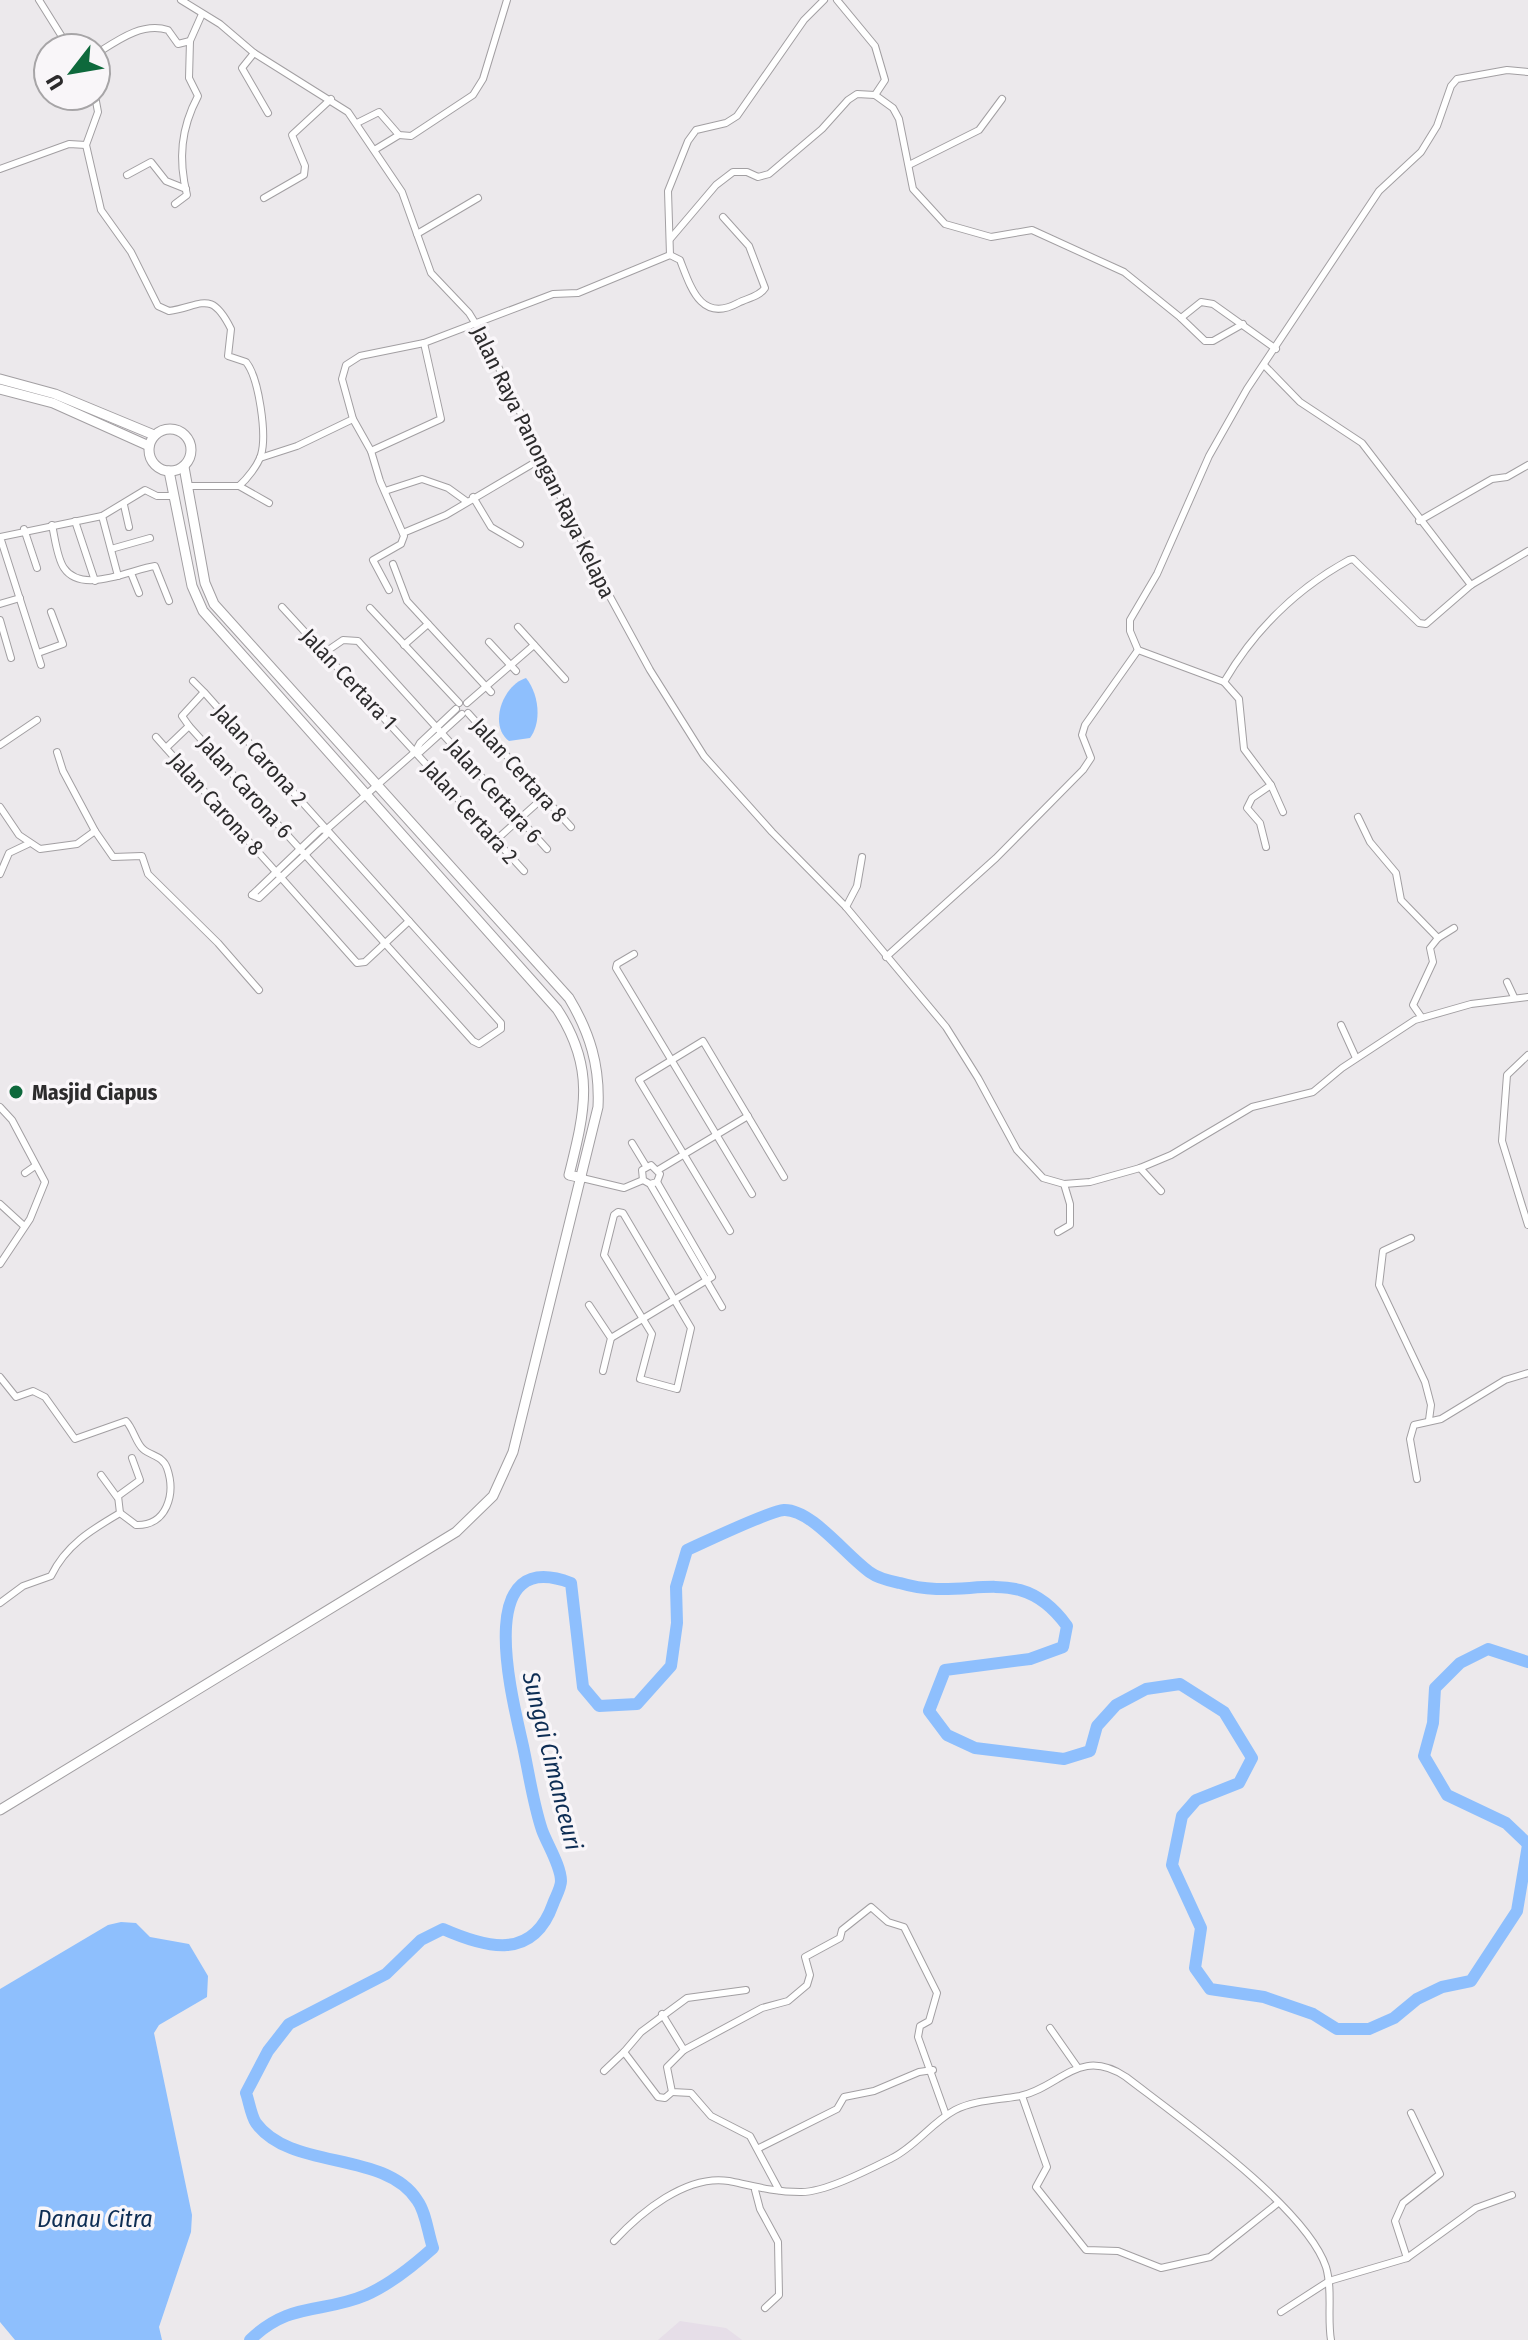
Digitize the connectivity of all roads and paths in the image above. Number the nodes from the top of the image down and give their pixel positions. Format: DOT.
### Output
graph roads {
  1 [pos="39,0"];
  2 [pos="181,0"];
  3 [pos="507,0"];
  4 [pos="824,0"];
  5 [pos="837,0"];
  6 [pos="202,14"];
  7 [pos="59,32"];
  8 [pos="190,41"];
  9 [pos="112,45"];
  10 [pos="254,53"];
  11 [pos="1528,72"];
  12 [pos="875,95"];
  13 [pos="331,99"];
  14 [pos="1002,99"];
  15 [pos="98,112"];
  16 [pos="268,113"];
  17 [pos="357,123"];
  18 [pos="399,135"];
  19 [pos="86,145"];
  20 [pos="376,149"];
  21 [pos="909,165"];
  22 [pos="0,169"];
  23 [pos="127,175"];
  24 [pos="186,189"];
  25 [pos="264,198"];
  26 [pos="478,198"];
  27 [pos="175,204"];
  28 [pos="723,217"];
  29 [pos="417,234"];
  30 [pos="671,238"];
  31 [pos="670,255"];
  32 [pos="1181,318"];
  33 [pos="477,323"];
  34 [pos="1243,324"];
  35 [pos="424,343"];
  36 [pos="1276,349"];
  37 [pos="1265,366"];
  38 [pos="0,379"];
  39 [pos="0,389"];
  40 [pos="54,398"];
  41 [pos="353,419"];
  42 [pos="154,435"];
  43 [pos="149,446"];
  44 [pos="371,451"];
  45 [pos="260,458"];
  46 [pos="1528,465"];
  47 [pos="184,467"];
  48 [pos="548,467"];
  49 [pos="169,471"];
  50 [pos="187,486"];
  51 [pos="239,486"];
  52 [pos="385,491"];
  53 [pos="176,496"];
  54 [pos="469,499"];
  55 [pos="269,503"];
  56 [pos="124,505"];
  57 [pos="102,516"];
  58 [pos="75,521"];
  59 [pos="1419,521"];
  60 [pos="52,525"];
  61 [pos="129,527"];
  62 [pos="24,529"];
  63 [pos="403,533"];
  64 [pos="150,538"];
  65 [pos="520,544"];
  66 [pos="111,549"];
  67 [pos="1528,551"];
  68 [pos="393,564"];
  69 [pos="37,568"];
  70 [pos="131,573"];
  71 [pos="118,576"];
  72 [pos="95,581"];
  73 [pos="1471,585"];
  74 [pos="389,590"];
  75 [pos="139,593"];
  76 [pos="20,598"];
  77 [pos="169,601"];
  78 [pos="0,604"];
  79 [pos="282,607"];
  80 [pos="370,608"];
  81 [pos="51,612"];
  82 [pos="0,620"];
  83 [pos="428,624"];
  84 [pos="518,627"];
  85 [pos="489,642"];
  86 [pos="404,645"];
  87 [pos="534,645"];
  88 [pos="1138,650"];
  89 [pos="38,653"];
  90 [pos="324,653"];
  91 [pos="11,658"];
  92 [pos="41,665"];
  93 [pos="513,668"];
  94 [pos="565,679"];
  95 [pos="193,681"];
  96 [pos="1224,682"];
  97 [pos="488,689"];
  98 [pos="204,692"];
  99 [pos="462,708"];
  100 [pos="37,720"];
  101 [pos="189,726"];
  102 [pos="439,730"];
  103 [pos="156,737"];
  104 [pos="0,745"];
  105 [pos="166,748"];
  106 [pos="57,752"];
  107 [pos="415,752"];
  108 [pos="375,784"];
  109 [pos="1271,785"];
  110 [pos="366,793"];
  111 [pos="544,797"];
  112 [pos="0,807"];
  113 [pos="1283,812"];
  114 [pos="1358,817"];
  115 [pos="519,820"];
  116 [pos="571,827"];
  117 [pos="327,829"];
  118 [pos="95,831"];
  119 [pos="496,840"];
  120 [pos="29,844"];
  121 [pos="1266,847"];
  122 [pos="547,849"];
  123 [pos="303,852"];
  124 [pos="862,857"];
  125 [pos="524,871"];
  126 [pos="0,874"];
  127 [pos="279,874"];
  128 [pos="246,888"];
  129 [pos="846,907"];
  130 [pos="409,921"];
  131 [pos="1454,928"];
  132 [pos="1438,938"];
  133 [pos="385,944"];
  134 [pos="634,954"];
  135 [pos="886,957"];
  136 [pos="1507,982"];
  137 [pos="259,990"];
  138 [pos="1514,997"];
  139 [pos="1528,997"];
  140 [pos="1422,1018"];
  141 [pos="1341,1025"];
  142 [pos="475,1042"];
  143 [pos="1528,1055"];
  144 [pos="1356,1058"];
  145 [pos="672,1060"];
  146 [pos="0,1107"];
  147 [pos="748,1116"];
  148 [pos="717,1135"];
  149 [pos="632,1143"];
  150 [pos="684,1155"];
  151 [pos="35,1166"];
  152 [pos="646,1166"];
  153 [pos="1140,1168"];
  154 [pos="658,1170"];
  155 [pos="25,1173"];
  156 [pos="784,1177"];
  157 [pos="582,1178"];
  158 [pos="650,1182"];
  159 [pos="1064,1184"];
  160 [pos="1161,1191"];
  161 [pos="752,1194"];
  162 [pos="0,1204"];
  163 [pos="1528,1225"];
  164 [pos="24,1226"];
  165 [pos="730,1231"];
  166 [pos="1058,1232"];
  167 [pos="1411,1238"];
  168 [pos="0,1264"];
  169 [pos="706,1280"];
  170 [pos="674,1299"];
  171 [pos="589,1305"];
  172 [pos="722,1307"];
  173 [pos="642,1319"];
  174 [pos="611,1338"];
  175 [pos="603,1371"];
  176 [pos="1528,1373"];
  177 [pos="0,1377"];
  178 [pos="1429,1420"];
  179 [pos="132,1458"];
  180 [pos="101,1475"];
  181 [pos="1417,1479"];
  182 [pos="117,1497"];
  183 [pos="120,1513"];
  184 [pos="0,1603"];
  185 [pos="0,1810"];
  186 [pos="746,1990"];
  187 [pos="662,2014"];
  188 [pos="1050,2028"];
  189 [pos="684,2050"];
  190 [pos="624,2052"];
  191 [pos="1078,2068"];
  192 [pos="933,2070"];
  193 [pos="604,2071"];
  194 [pos="672,2092"];
  195 [pos="1022,2096"];
  196 [pos="1411,2113"];
  197 [pos="946,2115"];
  198 [pos="759,2148"];
  199 [pos="755,2190"];
  200 [pos="779,2190"];
  201 [pos="1512,2195"];
  202 [pos="1278,2203"];
  203 [pos="614,2241"];
  204 [pos="1407,2258"];
  205 [pos="1329,2281"];
  206 [pos="765,2308"];
  207 [pos="1281,2312"];
  208 [pos="1331,2340"];
  1 -- 7 [label="street"];
  2 -- 6 [label="street, Jalan Raya Panongan Raya Kelapa"];
  3 -- 18 [label="street"];
  4 -- 30 [label="street"];
  5 -- 12 [label="street"];
  6 -- 8 [label="street"];
  6 -- 10 [label="street, Jalan Raya Panongan Raya Kelapa"];
  8 -- 9 [label="street"];
  8 -- 24 [label="street"];
  10 -- 13 [label="street, Jalan Raya Panongan Raya Kelapa"];
  10 -- 16 [label="street"];
  11 -- 36 [label="street"];
  12 -- 21 [label="street"];
  12 -- 30 [label="street"];
  13 -- 17 [label="street, Jalan Raya Panongan Raya Kelapa"];
  13 -- 25 [label="street"];
  14 -- 21 [label="street"];
  15 -- 19 [label="street"];
  17 -- 18 [label="street"];
  17 -- 20 [label="street, Jalan Raya Panongan Raya Kelapa"];
  18 -- 20 [label="street"];
  19 -- 22 [label="street"];
  19 -- 45 [label="street"];
  20 -- 29 [label="street, Jalan Raya Panongan Raya Kelapa"];
  21 -- 32 [label="street"];
  23 -- 24 [label="street"];
  24 -- 27 [label="street"];
  26 -- 29 [label="street"];
  28 -- 31 [label="street"];
  29 -- 33 [label="street, Jalan Raya Panongan Raya Kelapa"];
  30 -- 31 [label="street"];
  31 -- 33 [label="street"];
  32 -- 34 [label="street"];
  32 -- 34 [label="street"];
  33 -- 35 [label="street"];
  33 -- 48 [label="street, Jalan Raya Panongan Raya Kelapa"];
  34 -- 36 [label="street"];
  35 -- 41 [label="street"];
  35 -- 44 [label="street"];
  36 -- 37 [label="street"];
  37 -- 59 [label="street"];
  37 -- 88 [label="street"];
  38 -- 40 [label="street"];
  39 -- 40 [label="street"];
  40 -- 42 [label="street"];
  40 -- 43 [label="street"];
  41 -- 44 [label="street"];
  41 -- 45 [label="street"];
  42 -- 43 [label="street"];
  42 -- 47 [label="street"];
  43 -- 49 [label="street"];
  44 -- 52 [label="street"];
  45 -- 51 [label="street"];
  46 -- 59 [label="street"];
  47 -- 49 [label="street"];
  47 -- 50 [label="street"];
  48 -- 54 [label="street"];
  48 -- 129 [label="street, Jalan Raya Panongan Raya Kelapa"];
  49 -- 53 [label="street"];
  50 -- 51 [label="street"];
  50 -- 108 [label="street"];
  51 -- 55 [label="street"];
  52 -- 54 [label="street"];
  52 -- 63 [label="street"];
  53 -- 56 [label="street"];
  53 -- 110 [label="street"];
  54 -- 63 [label="street"];
  54 -- 65 [label="street"];
  56 -- 57 [label="street"];
  56 -- 61 [label="street"];
  57 -- 58 [label="street"];
  57 -- 66 [label="street"];
  58 -- 60 [label="street"];
  58 -- 72 [label="street"];
  59 -- 73 [label="street"];
  60 -- 62 [label="street"];
  60 -- 72 [label="street"];
  62 -- 69 [label="street"];
  62 -- 76 [label="street"];
  63 -- 74 [label="street"];
  64 -- 66 [label="street"];
  66 -- 71 [label="street"];
  67 -- 73 [label="street"];
  68 -- 83 [label="street"];
  70 -- 71 [label="street"];
  70 -- 75 [label="street"];
  70 -- 77 [label="street"];
  71 -- 72 [label="street"];
  73 -- 96 [label="street"];
  76 -- 78 [label="street"];
  76 -- 89 [label="street"];
  79 -- 90 [label="street, Jalan Certara 1"];
  80 -- 86 [label="street, Jalan Certara 8"];
  81 -- 89 [label="street"];
  82 -- 91 [label="street"];
  83 -- 86 [label="street"];
  83 -- 97 [label="street"];
  84 -- 87 [label="street"];
  85 -- 93 [label="street"];
  86 -- 99 [label="street, Jalan Certara 8"];
  87 -- 93 [label="street"];
  87 -- 94 [label="street"];
  88 -- 96 [label="street"];
  88 -- 135 [label="street"];
  89 -- 92 [label="street"];
  90 -- 102 [label="street, Jalan Certara 6"];
  90 -- 107 [label="street, Jalan Certara 1"];
  93 -- 97 [label="street"];
  95 -- 98 [label="street, Jalan Carona 2"];
  96 -- 109 [label="street"];
  97 -- 99 [label="street"];
  98 -- 101 [label="street"];
  98 -- 117 [label="street, Jalan Carona 2"];
  99 -- 102 [label="street"];
  99 -- 111 [label="street, Jalan Certara 8"];
  100 -- 104 [label="street"];
  101 -- 105 [label="street"];
  101 -- 123 [label="street, Jalan Carona 6"];
  102 -- 107 [label="street"];
  102 -- 115 [label="street, Jalan Certara 6"];
  103 -- 105 [label="street, Jalan Carona 8"];
  105 -- 127 [label="street, Jalan Carona 8"];
  106 -- 118 [label="street"];
  107 -- 108 [label="street"];
  107 -- 119 [label="street, Jalan Certara 2"];
  108 -- 110 [label="street"];
  108 -- 157 [label="street"];
  109 -- 113 [label="street"];
  109 -- 121 [label="street"];
  110 -- 117 [label="street"];
  110 -- 157 [label="street"];
  111 -- 115 [label="street"];
  111 -- 116 [label="street, Jalan Certara 8"];
  112 -- 120 [label="street"];
  114 -- 132 [label="street"];
  115 -- 119 [label="street"];
  115 -- 122 [label="street, Jalan Certara 6"];
  117 -- 123 [label="street"];
  117 -- 130 [label="street, Jalan Carona 2"];
  118 -- 120 [label="street"];
  118 -- 137 [label="street"];
  119 -- 125 [label="street, Jalan Certara 2"];
  120 -- 126 [label="street"];
  123 -- 127 [label="street"];
  123 -- 133 [label="street, Jalan Carona 6"];
  124 -- 129 [label="street"];
  127 -- 128 [label="street"];
  127 -- 133 [label="street, Jalan Carona 8"];
  129 -- 135 [label="street, Jalan Raya Panongan Raya Kelapa"];
  130 -- 133 [label="street"];
  130 -- 142 [label="street, Jalan Carona 2"];
  131 -- 132 [label="street"];
  132 -- 140 [label="street"];
  133 -- 142 [label="street, Jalan Carona 6"];
  134 -- 145 [label="street"];
  135 -- 159 [label="street, Jalan Raya Panongan Raya Kelapa"];
  136 -- 138 [label="street"];
  138 -- 139 [label="street"];
  138 -- 140 [label="street"];
  140 -- 144 [label="street"];
  141 -- 144 [label="street"];
  143 -- 163 [label="street"];
  144 -- 153 [label="street"];
  145 -- 147 [label="street"];
  145 -- 148 [label="street"];
  145 -- 150 [label="street"];
  146 -- 151 [label="street"];
  147 -- 148 [label="street"];
  147 -- 156 [label="street"];
  148 -- 150 [label="street"];
  148 -- 161 [label="street"];
  149 -- 152 [label="street"];
  150 -- 154 [label="street"];
  150 -- 165 [label="street"];
  151 -- 155 [label="street"];
  151 -- 164 [label="street"];
  152 -- 154 [label="street"];
  152 -- 158 [label="street"];
  153 -- 159 [label="street"];
  153 -- 160 [label="street"];
  154 -- 158 [label="street"];
  157 -- 158 [label="street"];
  157 -- 185 [label="street"];
  158 -- 169 [label="street"];
  159 -- 166 [label="street"];
  162 -- 164 [label="street"];
  164 -- 168 [label="street"];
  167 -- 178 [label="street"];
  169 -- 170 [label="street"];
  169 -- 172 [label="street"];
  170 -- 173 [label="street"];
  170 -- 173 [label="street"];
  170 -- 173 [label="street"];
  171 -- 174 [label="street"];
  173 -- 174 [label="street"];
  174 -- 175 [label="street"];
  176 -- 178 [label="street"];
  177 -- 183 [label="street"];
  178 -- 181 [label="street"];
  179 -- 182 [label="street"];
  180 -- 182 [label="street"];
  182 -- 183 [label="street"];
  183 -- 184 [label="street"];
  186 -- 187 [label="street"];
  187 -- 189 [label="street"];
  187 -- 190 [label="street"];
  188 -- 191 [label="street"];
  189 -- 192 [label="street"];
  189 -- 194 [label="street"];
  190 -- 193 [label="street"];
  190 -- 194 [label="street"];
  191 -- 195 [label="street"];
  191 -- 202 [label="street"];
  192 -- 197 [label="street"];
  192 -- 198 [label="street"];
  194 -- 198 [label="street"];
  195 -- 197 [label="street"];
  195 -- 202 [label="street"];
  196 -- 204 [label="street"];
  197 -- 200 [label="street"];
  198 -- 200 [label="street"];
  199 -- 200 [label="street"];
  199 -- 203 [label="street"];
  199 -- 206 [label="street"];
  201 -- 204 [label="street"];
  202 -- 205 [label="street"];
  204 -- 205 [label="street"];
  205 -- 207 [label="street"];
  205 -- 208 [label="street"];
}
